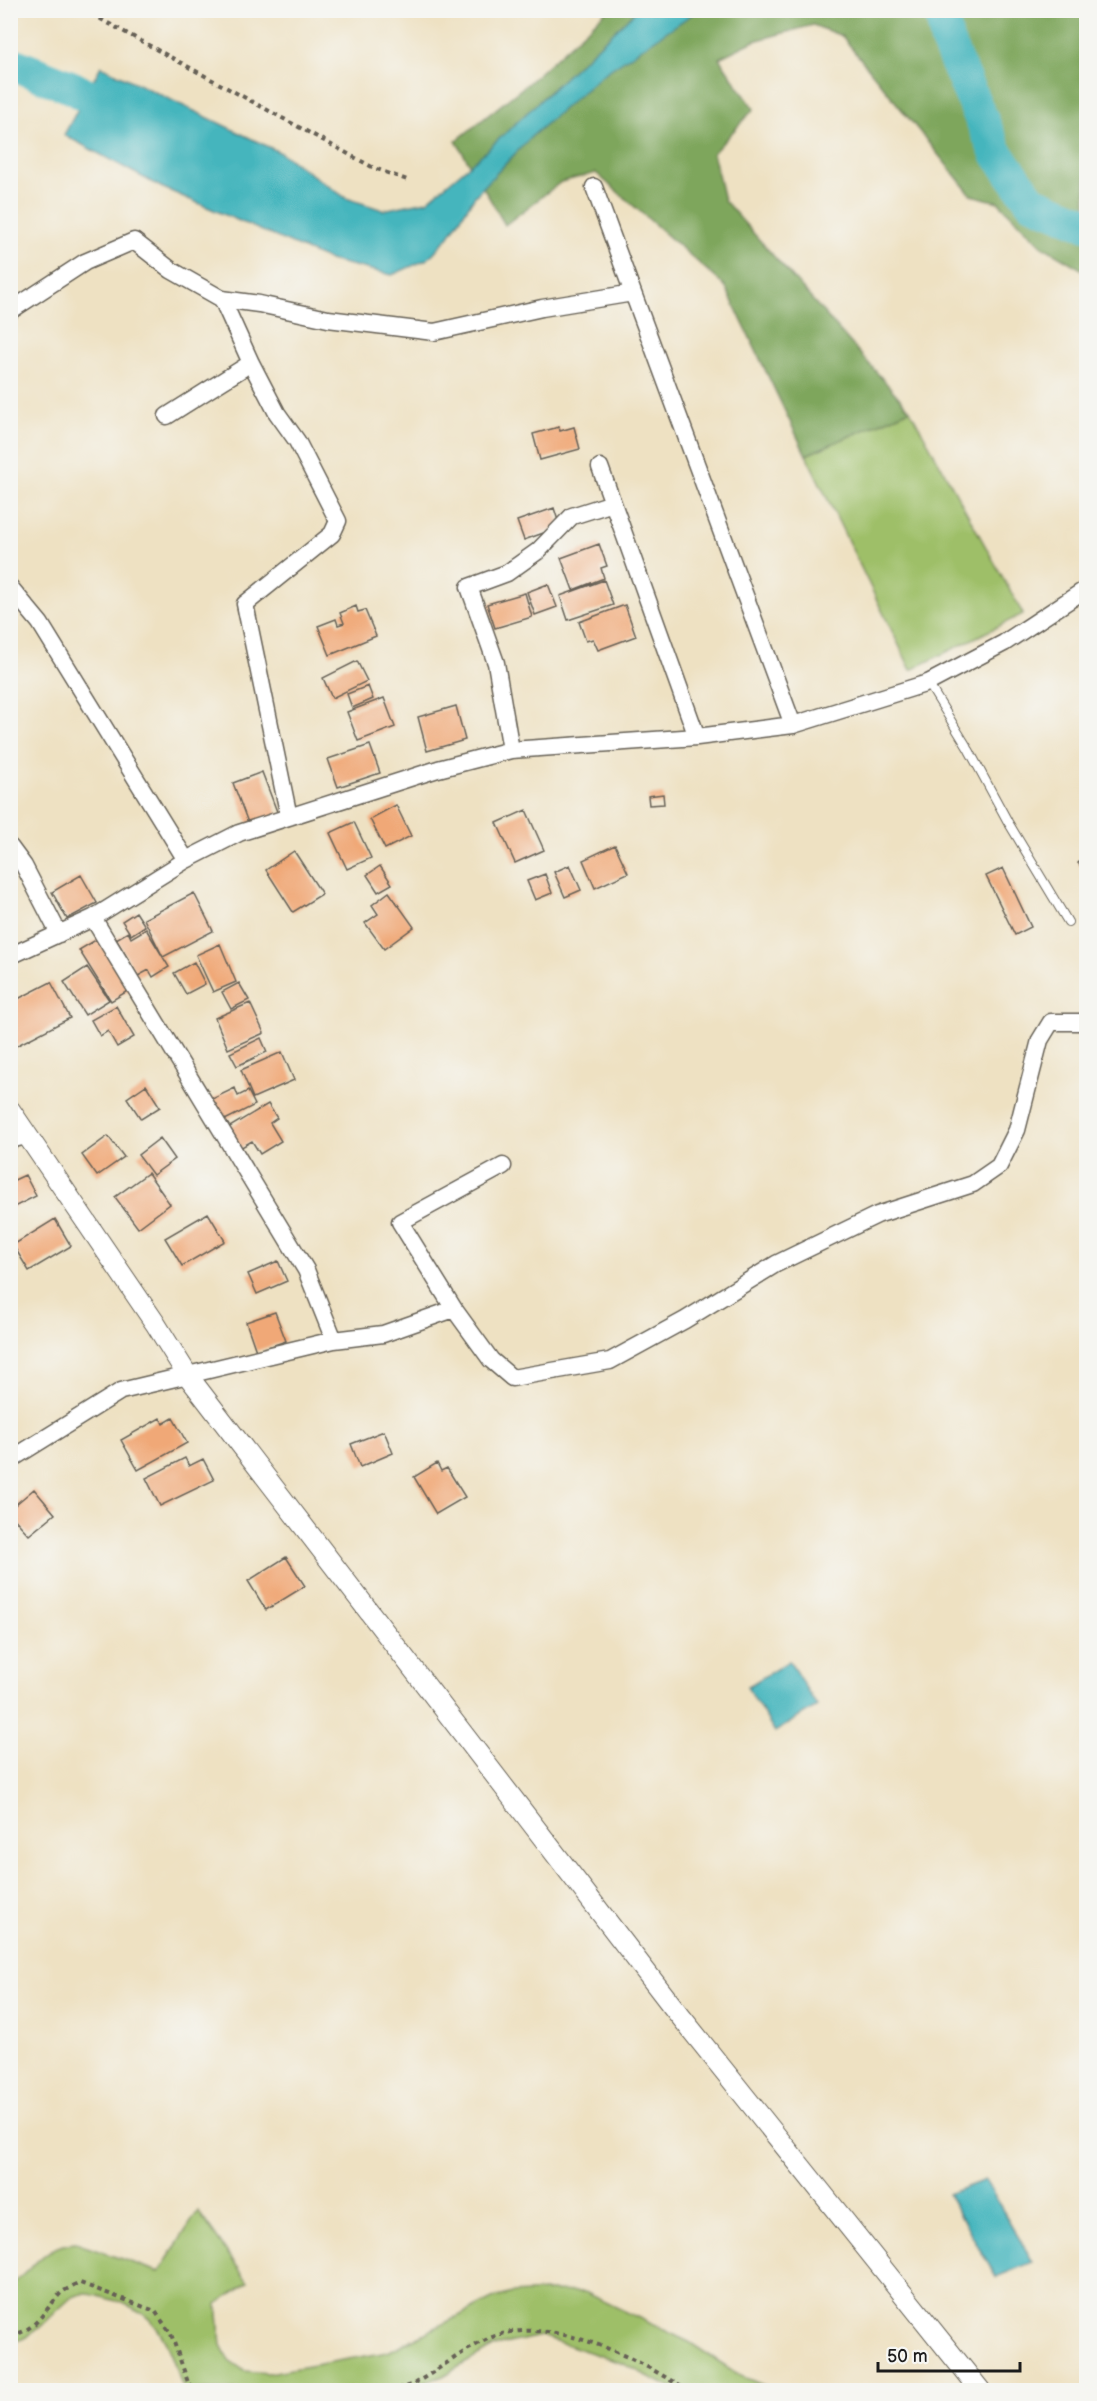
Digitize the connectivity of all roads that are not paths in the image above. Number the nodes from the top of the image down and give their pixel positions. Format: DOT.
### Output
graph roads {
  1 [pos="594,188"];
  2 [pos="633,293"];
  3 [pos="222,299"];
  4 [pos="10,310"];
  5 [pos="251,363"];
  6 [pos="167,416"];
  7 [pos="600,467"];
  8 [pos="613,503"];
  9 [pos="10,587"];
  10 [pos="1086,589"];
  11 [pos="928,683"];
  12 [pos="793,725"];
  13 [pos="697,736"];
  14 [pos="512,750"];
  15 [pos="290,817"];
  16 [pos="10,847"];
  17 [pos="186,860"];
  18 [pos="93,918"];
  19 [pos="1068,922"];
  20 [pos="59,934"];
  21 [pos="10,956"];
  22 [pos="1086,1022"];
  23 [pos="10,1110"];
  24 [pos="19,1138"];
  25 [pos="503,1166"];
  26 [pos="454,1310"];
  27 [pos="334,1340"];
  28 [pos="188,1376"];
  29 [pos="10,1460"];
  30 [pos="980,2391"];
  1 -- 2 [label="street"];
  2 -- 3 [label="street"];
  2 -- 12 [label="street"];
  3 -- 4 [label="street"];
  3 -- 5 [label="street"];
  5 -- 6 [label="street"];
  5 -- 15 [label="street"];
  7 -- 8 [label="street"];
  8 -- 13 [label="street"];
  8 -- 14 [label="street"];
  9 -- 17 [label="street"];
  10 -- 11 [label="street"];
  11 -- 12 [label="street"];
  11 -- 19 [label="lane"];
  12 -- 13 [label="street"];
  13 -- 14 [label="street"];
  14 -- 15 [label="street"];
  15 -- 17 [label="street"];
  16 -- 20 [label="street"];
  17 -- 18 [label="street"];
  18 -- 20 [label="street"];
  18 -- 27 [label="street"];
  20 -- 21 [label="street"];
  22 -- 26 [label="street"];
  23 -- 24 [label="street"];
  24 -- 28 [label="street"];
  25 -- 26 [label="street"];
  26 -- 27 [label="street"];
  27 -- 28 [label="street"];
  28 -- 29 [label="street"];
  28 -- 30 [label="street"];
}
